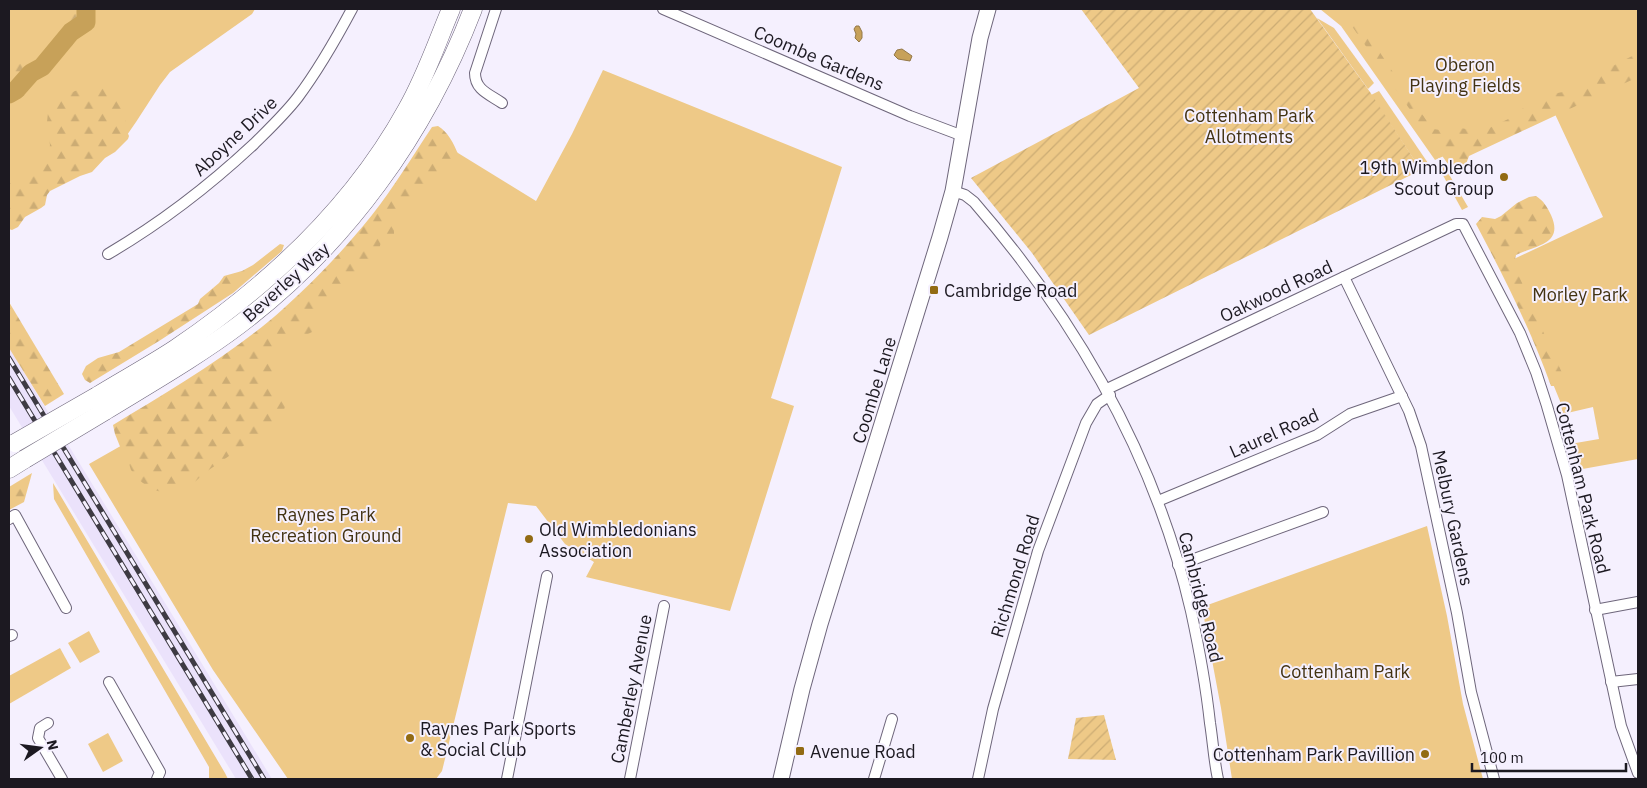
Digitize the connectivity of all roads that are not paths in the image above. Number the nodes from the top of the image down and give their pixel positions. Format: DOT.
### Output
graph roads {
  1 [pos="352,9"];
  2 [pos="451,9"];
  3 [pos="472,9"];
  4 [pos="496,9"];
  5 [pos="662,9"];
  6 [pos="988,9"];
  7 [pos="502,103"];
  8 [pos="963,136"];
  9 [pos="953,191"];
  10 [pos="1461,223"];
  11 [pos="108,254"];
  12 [pos="1344,277"];
  13 [pos="1108,392"];
  14 [pos="1402,396"];
  15 [pos="12,445"];
  16 [pos="9,469"];
  17 [pos="1158,501"];
  18 [pos="1323,512"];
  19 [pos="12,517"];
  20 [pos="1178,564"];
  21 [pos="547,576"];
  22 [pos="1638,602"];
  23 [pos="664,606"];
  24 [pos="66,608"];
  25 [pos="1595,610"];
  26 [pos="1638,679"];
  27 [pos="109,682"];
  28 [pos="1611,682"];
  29 [pos="892,719"];
  30 [pos="48,723"];
  31 [pos="1638,773"];
  32 [pos="62,779"];
  33 [pos="157,779"];
  34 [pos="506,779"];
  35 [pos="630,779"];
  36 [pos="781,779"];
  37 [pos="874,779"];
  38 [pos="978,779"];
  39 [pos="1218,779"];
  40 [pos="1494,779"];
  1 -- 11 [label="street, Aboyne Drive"];
  2 -- 15 [label="highway, Beverley Way, bridge"];
  3 -- 16 [label="highway, Beverley Way, bridge"];
  4 -- 7 [label="street"];
  5 -- 8 [label="street, Coombe Gardens"];
  6 -- 8 [label="main road, Coombe Lane"];
  8 -- 9 [label="main road, Coombe Lane"];
  9 -- 13 [label="street, Cambridge Road"];
  9 -- 36 [label="main road, Coombe Lane"];
  10 -- 12 [label="street, Oakwood Road"];
  10 -- 25 [label="street, Cottenham Park Road"];
  12 -- 13 [label="street, Oakwood Road"];
  12 -- 14 [label="street, Melbury Gardens"];
  13 -- 17 [label="street, Cambridge Road"];
  13 -- 38 [label="street, Richmond Road"];
  14 -- 17 [label="street, Laurel Road"];
  14 -- 40 [label="street, Melbury Gardens"];
  17 -- 20 [label="street, Cambridge Road"];
  18 -- 20 [label="street"];
  19 -- 24 [label="street"];
  20 -- 39 [label="street, Cambridge Road"];
  21 -- 34 [label="street"];
  22 -- 25 [label="street"];
  23 -- 35 [label="street, Camberley Avenue"];
  25 -- 28 [label="street, Cottenham Park Road"];
  26 -- 28 [label="street"];
  27 -- 33 [label="street"];
  28 -- 31 [label="street, Cottenham Park Road"];
  29 -- 37 [label="street"];
  30 -- 32 [label="street"];
}
